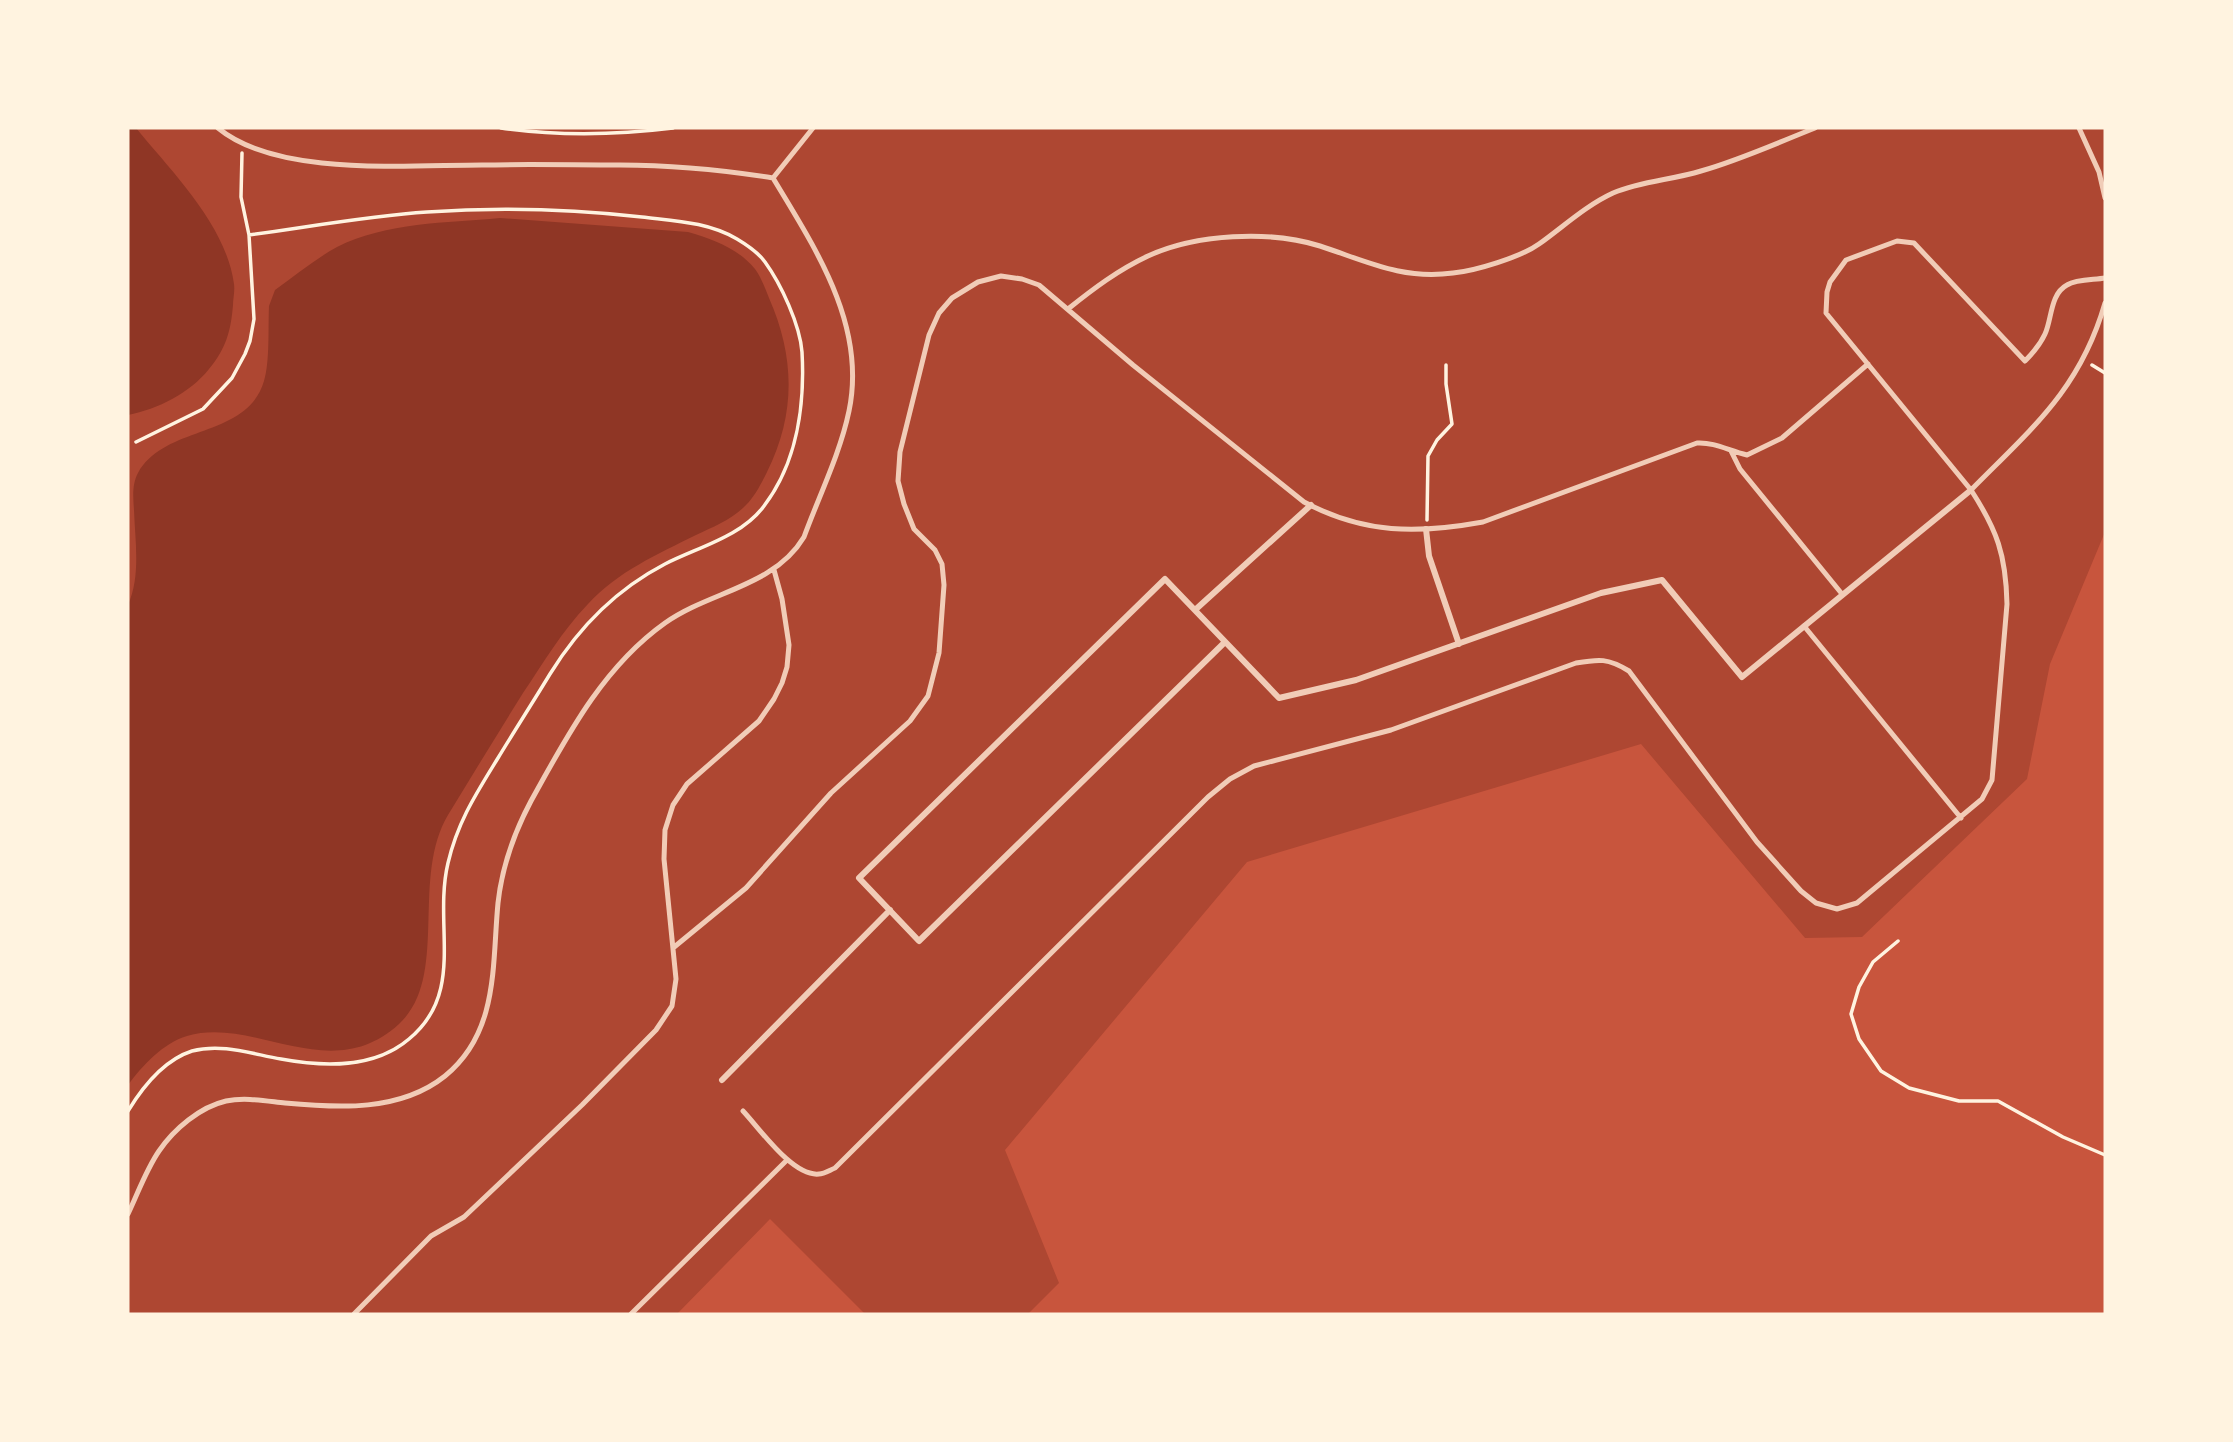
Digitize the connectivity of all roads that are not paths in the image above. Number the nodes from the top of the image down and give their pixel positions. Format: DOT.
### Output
graph roads {
  1 [pos="218,128"];
  2 [pos="813,128"];
  3 [pos="1815,128"];
  4 [pos="2079,128"];
  5 [pos="774,178"];
  6 [pos="2105,198"];
  7 [pos="2105,278"];
  8 [pos="2105,303"];
  9 [pos="1068,309"];
  10 [pos="1868,363"];
  11 [pos="1731,451"];
  12 [pos="1971,490"];
  13 [pos="1311,505"];
  14 [pos="1426,529"];
  15 [pos="774,570"];
  16 [pos="1843,594"];
  17 [pos="1195,610"];
  18 [pos="1804,626"];
  19 [pos="1225,642"];
  20 [pos="1459,644"];
  21 [pos="1961,818"];
  22 [pos="890,910"];
  23 [pos="673,948"];
  24 [pos="722,1080"];
  25 [pos="743,1111"];
  26 [pos="787,1160"];
  27 [pos="128,1213"];
  28 [pos="354,1314"];
  29 [pos="631,1314"];
  1 -- 5 [label="lane"];
  2 -- 5 [label="lane"];
  3 -- 9 [label="lane"];
  4 -- 6 [label="lane"];
  5 -- 15 [label="lane"];
  7 -- 10 [label="lane"];
  8 -- 12 [label="lane"];
  9 -- 13 [label="lane"];
  9 -- 23 [label="lane"];
  10 -- 11 [label="lane"];
  10 -- 12 [label="lane"];
  11 -- 14 [label="lane"];
  11 -- 16 [label="lane"];
  12 -- 16 [label="street"];
  12 -- 21 [label="lane"];
  13 -- 14 [label="lane"];
  13 -- 17 [label="street"];
  14 -- 20 [label="street"];
  15 -- 23 [label="lane"];
  15 -- 27 [label="lane"];
  16 -- 18 [label="street"];
  17 -- 19 [label="street"];
  17 -- 22 [label="street"];
  18 -- 20 [label="street"];
  18 -- 21 [label="lane"];
  19 -- 20 [label="street"];
  19 -- 22 [label="street"];
  21 -- 26 [label="lane"];
  22 -- 24 [label="street"];
  23 -- 28 [label="lane"];
  25 -- 26 [label="lane"];
  26 -- 29 [label="lane"];
}
